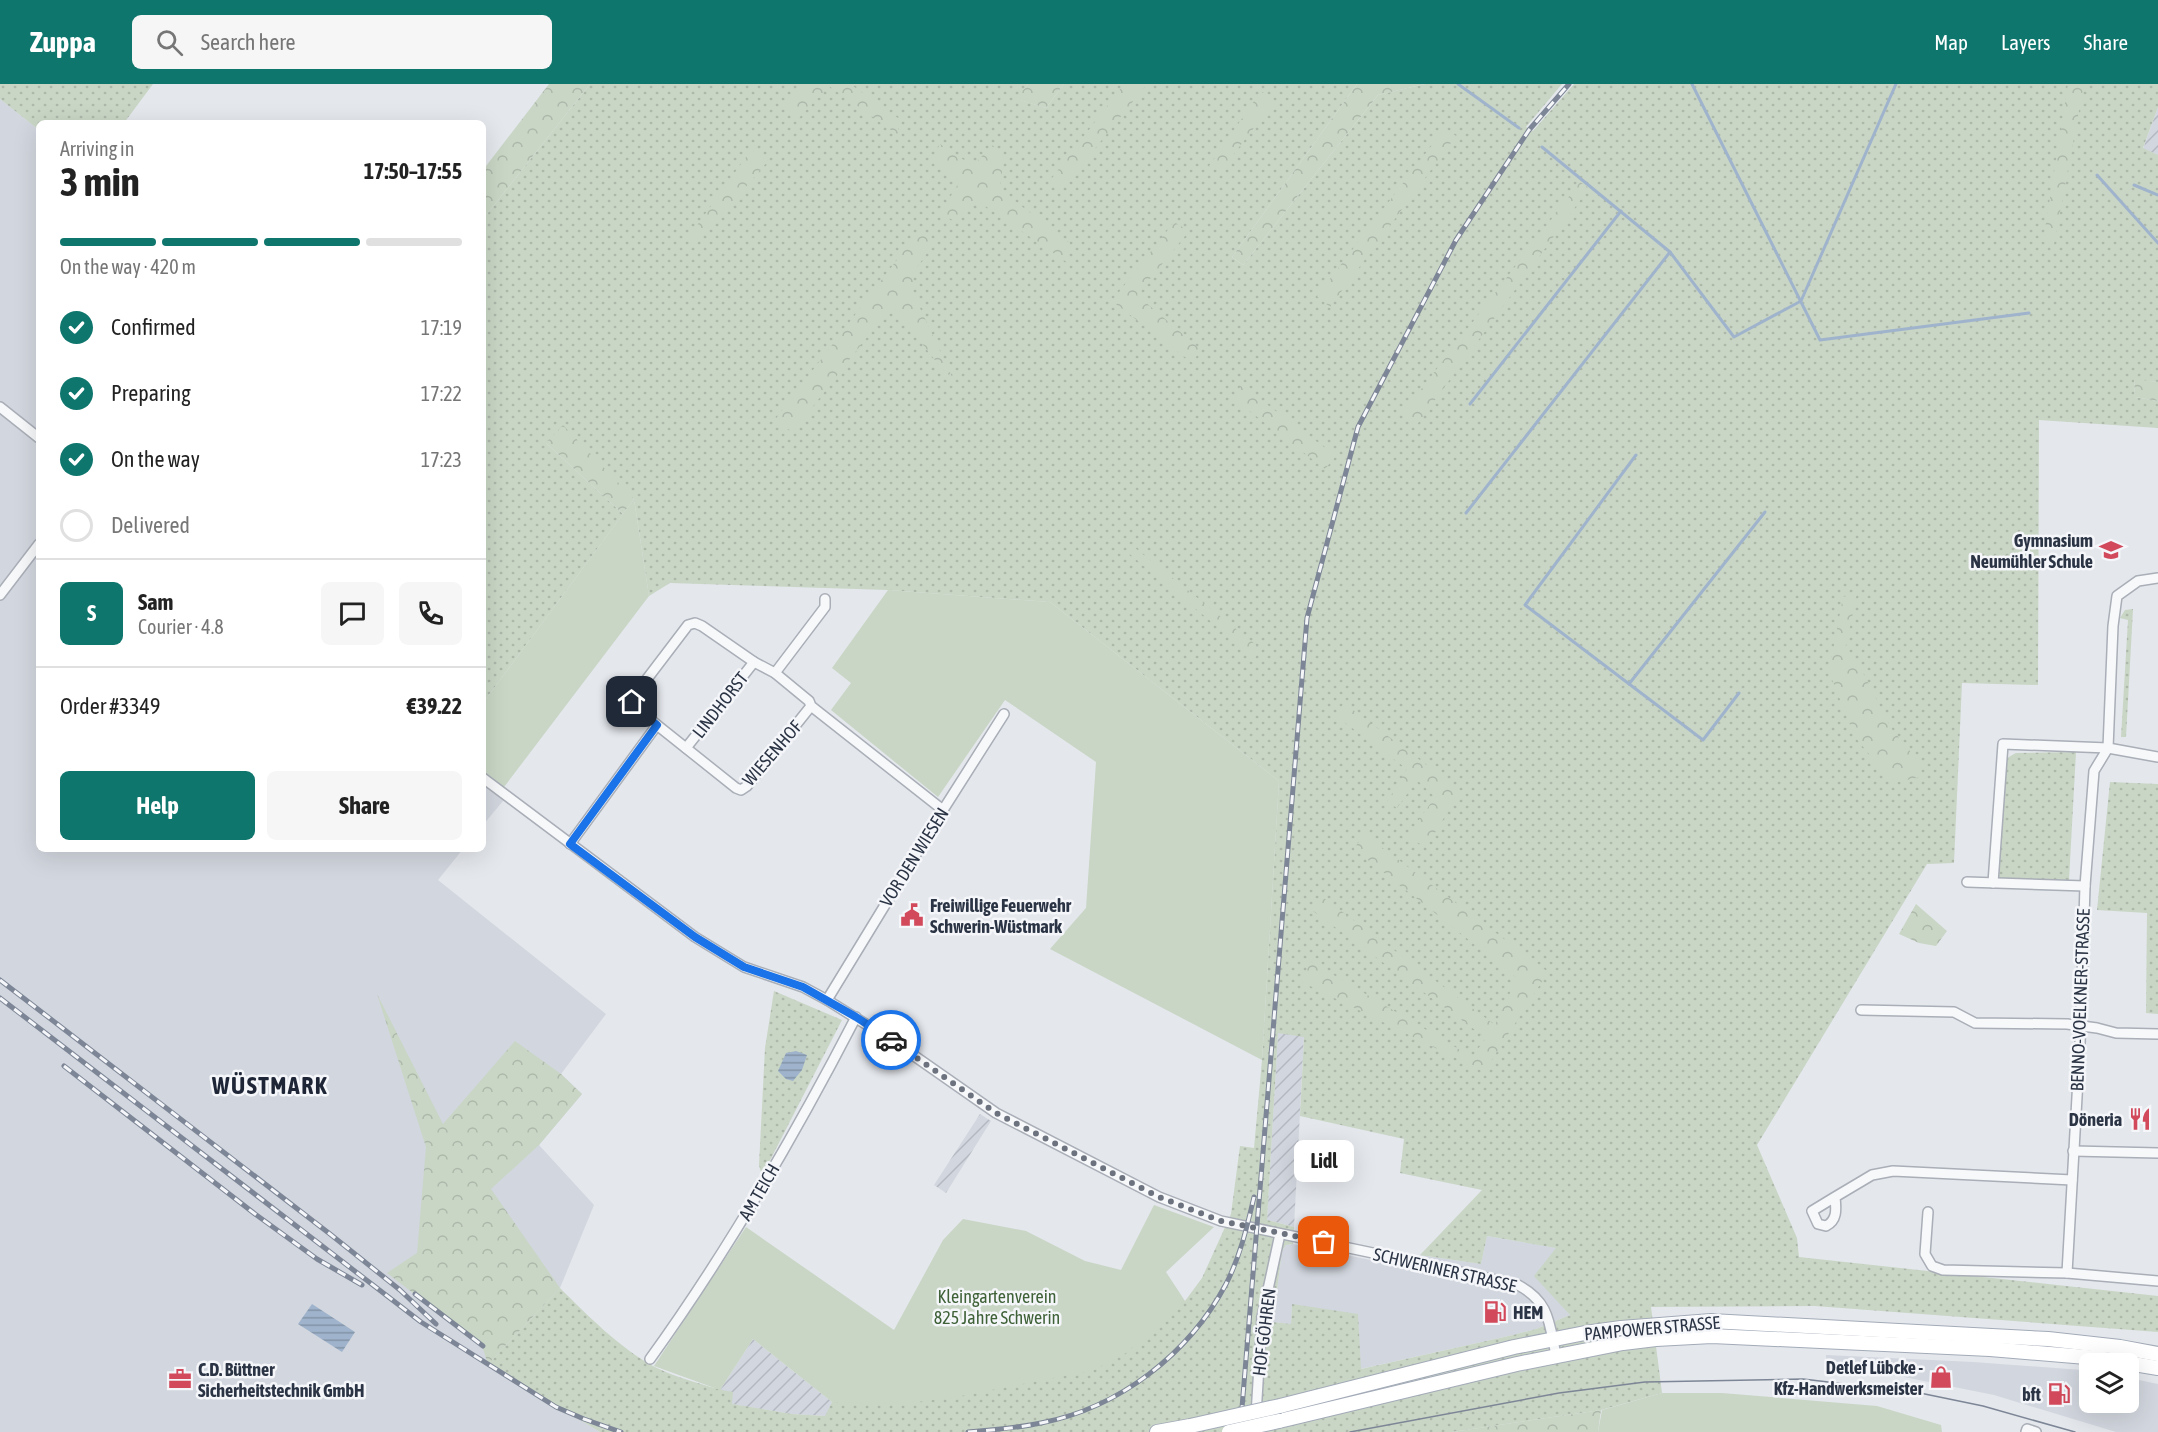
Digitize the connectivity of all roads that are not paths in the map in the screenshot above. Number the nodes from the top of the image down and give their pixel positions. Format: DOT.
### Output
graph roads {
  1 [pos="0,407"];
  2 [pos="36,436"];
  3 [pos="36,548"];
  4 [pos="2158,578"];
  5 [pos="0,595"];
  6 [pos="825,599"];
  7 [pos="754,662"];
  8 [pos="775,673"];
  9 [pos="811,706"];
  10 [pos="1004,714"];
  11 [pos="657,725"];
  12 [pos="686,748"];
  13 [pos="2108,748"];
  14 [pos="2158,757"];
  15 [pos="486,780"];
  16 [pos="943,810"];
  17 [pos="570,844"];
  18 [pos="1967,882"];
  19 [pos="1994,883"];
  20 [pos="2085,886"];
  21 [pos="827,1000"];
  22 [pos="1862,1010"];
  23 [pos="856,1017"];
  24 [pos="2080,1026"];
  25 [pos="2158,1034"];
  26 [pos="2073,1150"];
  27 [pos="2158,1153"];
  28 [pos="2072,1180"];
  29 [pos="1835,1197"];
  30 [pos="1928,1212"];
  31 [pos="1280,1234"];
  32 [pos="2067,1273"];
  33 [pos="2158,1281"];
  34 [pos="1552,1339"];
  35 [pos="2158,1354"];
  36 [pos="1556,1355"];
  37 [pos="650,1359"];
  38 [pos="2158,1368"];
  39 [pos="1157,1432"];
  40 [pos="1229,1432"];
  41 [pos="1255,1432"];
  42 [pos="2026,1432"];
  43 [pos="2036,1432"];
  1 -- 2 [label="street"];
  3 -- 5 [label="street"];
  4 -- 13 [label="street"];
  6 -- 8 [label="street, LINDHORST"];
  7 -- 8 [label="street, LINDHORST"];
  7 -- 11 [label="street, LINDHORST"];
  7 -- 12 [label="street, LINDHORST"];
  8 -- 9 [label="street, LINDHORST"];
  9 -- 12 [label="street, WIESENHOF"];
  9 -- 16 [label="street, WIESENHOF"];
  10 -- 16 [label="street, VOR DEN WIESEN"];
  11 -- 12 [label="street, WIESENHOF"];
  11 -- 17 [label="street"];
  13 -- 14 [label="street"];
  13 -- 19 [label="street"];
  13 -- 20 [label="street, BENNO-VOELKNER-STRASSE"];
  15 -- 17 [label="street, SCHWERINER STRASSE"];
  16 -- 21 [label="street, VOR DEN WIESEN"];
  17 -- 21 [label="street, SCHWERINER STRASSE"];
  18 -- 19 [label="street"];
  19 -- 20 [label="street"];
  20 -- 24 [label="street, BENNO-VOELKNER-STRASSE"];
  21 -- 23 [label="street, SCHWERINER STRASSE"];
  22 -- 24 [label="street"];
  23 -- 31 [label="street, SCHWERINER STRASSE"];
  23 -- 37 [label="street, AM TEICH"];
  24 -- 25 [label="street"];
  24 -- 26 [label="street, BENNO-VOELKNER-STRASSE"];
  26 -- 27 [label="street"];
  26 -- 28 [label="street, BENNO-VOELKNER-STRASSE"];
  28 -- 29 [label="street"];
  28 -- 32 [label="street, BENNO-VOELKNER-STRASSE"];
  30 -- 32 [label="street"];
  31 -- 34 [label="street, SCHWERINER STRASSE"];
  31 -- 41 [label="street, HOF GÖHREN"];
  32 -- 33 [label="street"];
  34 -- 35 [label="main road, PAMPOWER STRASSE"];
  34 -- 36 [label="street, SCHWERINER STRASSE"];
  34 -- 39 [label="main road, PAMPOWER STRASSE, bridge"];
  36 -- 38 [label="main road, PAMPOWER STRASSE"];
  36 -- 40 [label="main road, PAMPOWER STRASSE, bridge"];
  42 -- 43 [label="street"];
}
